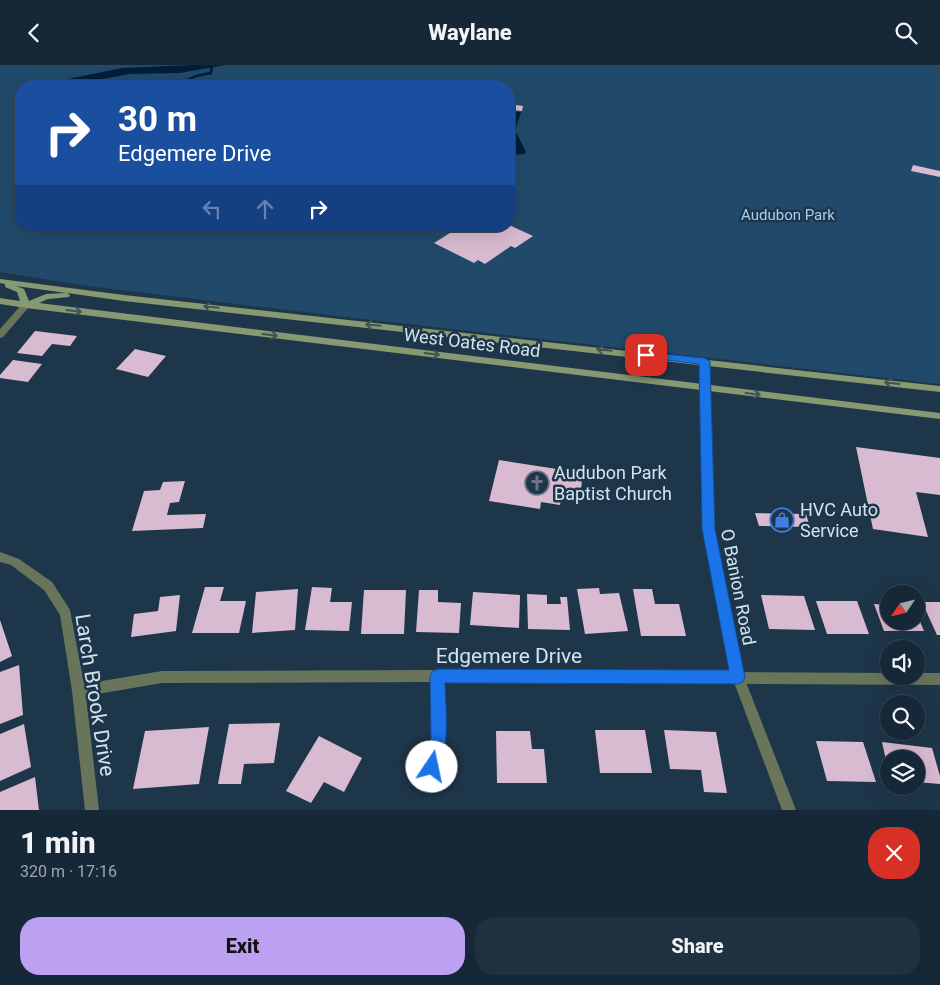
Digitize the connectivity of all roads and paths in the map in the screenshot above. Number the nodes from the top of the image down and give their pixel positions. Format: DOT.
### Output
graph roads {
  1 [pos="2,281"];
  2 [pos="124,298"];
  3 [pos="0,301"];
  4 [pos="26,305"];
  5 [pos="0,335"];
  6 [pos="704,361"];
  7 [pos="705,388"];
  8 [pos="940,389"];
  9 [pos="940,416"];
  10 [pos="0,557"];
  11 [pos="438,676"];
  12 [pos="738,677"];
  13 [pos="940,679"];
  14 [pos="79,691"];
  15 [pos="429,782"];
  16 [pos="92,810"];
  17 [pos="789,810"];
  1 -- 2 [label="main road, West Oates Road"];
  1 -- 4 [label="main road"];
  2 -- 4 [label="main road"];
  6 -- 2 [label="main road, West Oates Road, one-way"];
  3 -- 4 [label="main road, West Oates Road"];
  4 -- 5 [label="street"];
  4 -- 7 [label="main road, West Oates Road, one-way"];
  6 -- 7 [label="street, O Banion Road"];
  8 -- 6 [label="main road, West Oates Road, one-way"];
  7 -- 9 [label="main road, West Oates Road, one-way"];
  7 -- 12 [label="street, O Banion Road"];
  10 -- 14 [label="street, Larch Brook Drive"];
  11 -- 12 [label="street, Edgemere Drive"];
  11 -- 14 [label="street, Edgemere Drive"];
  11 -- 15 [label="street"];
  12 -- 13 [label="street, Edgemere Drive"];
  12 -- 17 [label="street, O Banion Road"];
  14 -- 16 [label="street, Larch Brook Drive"];
}
